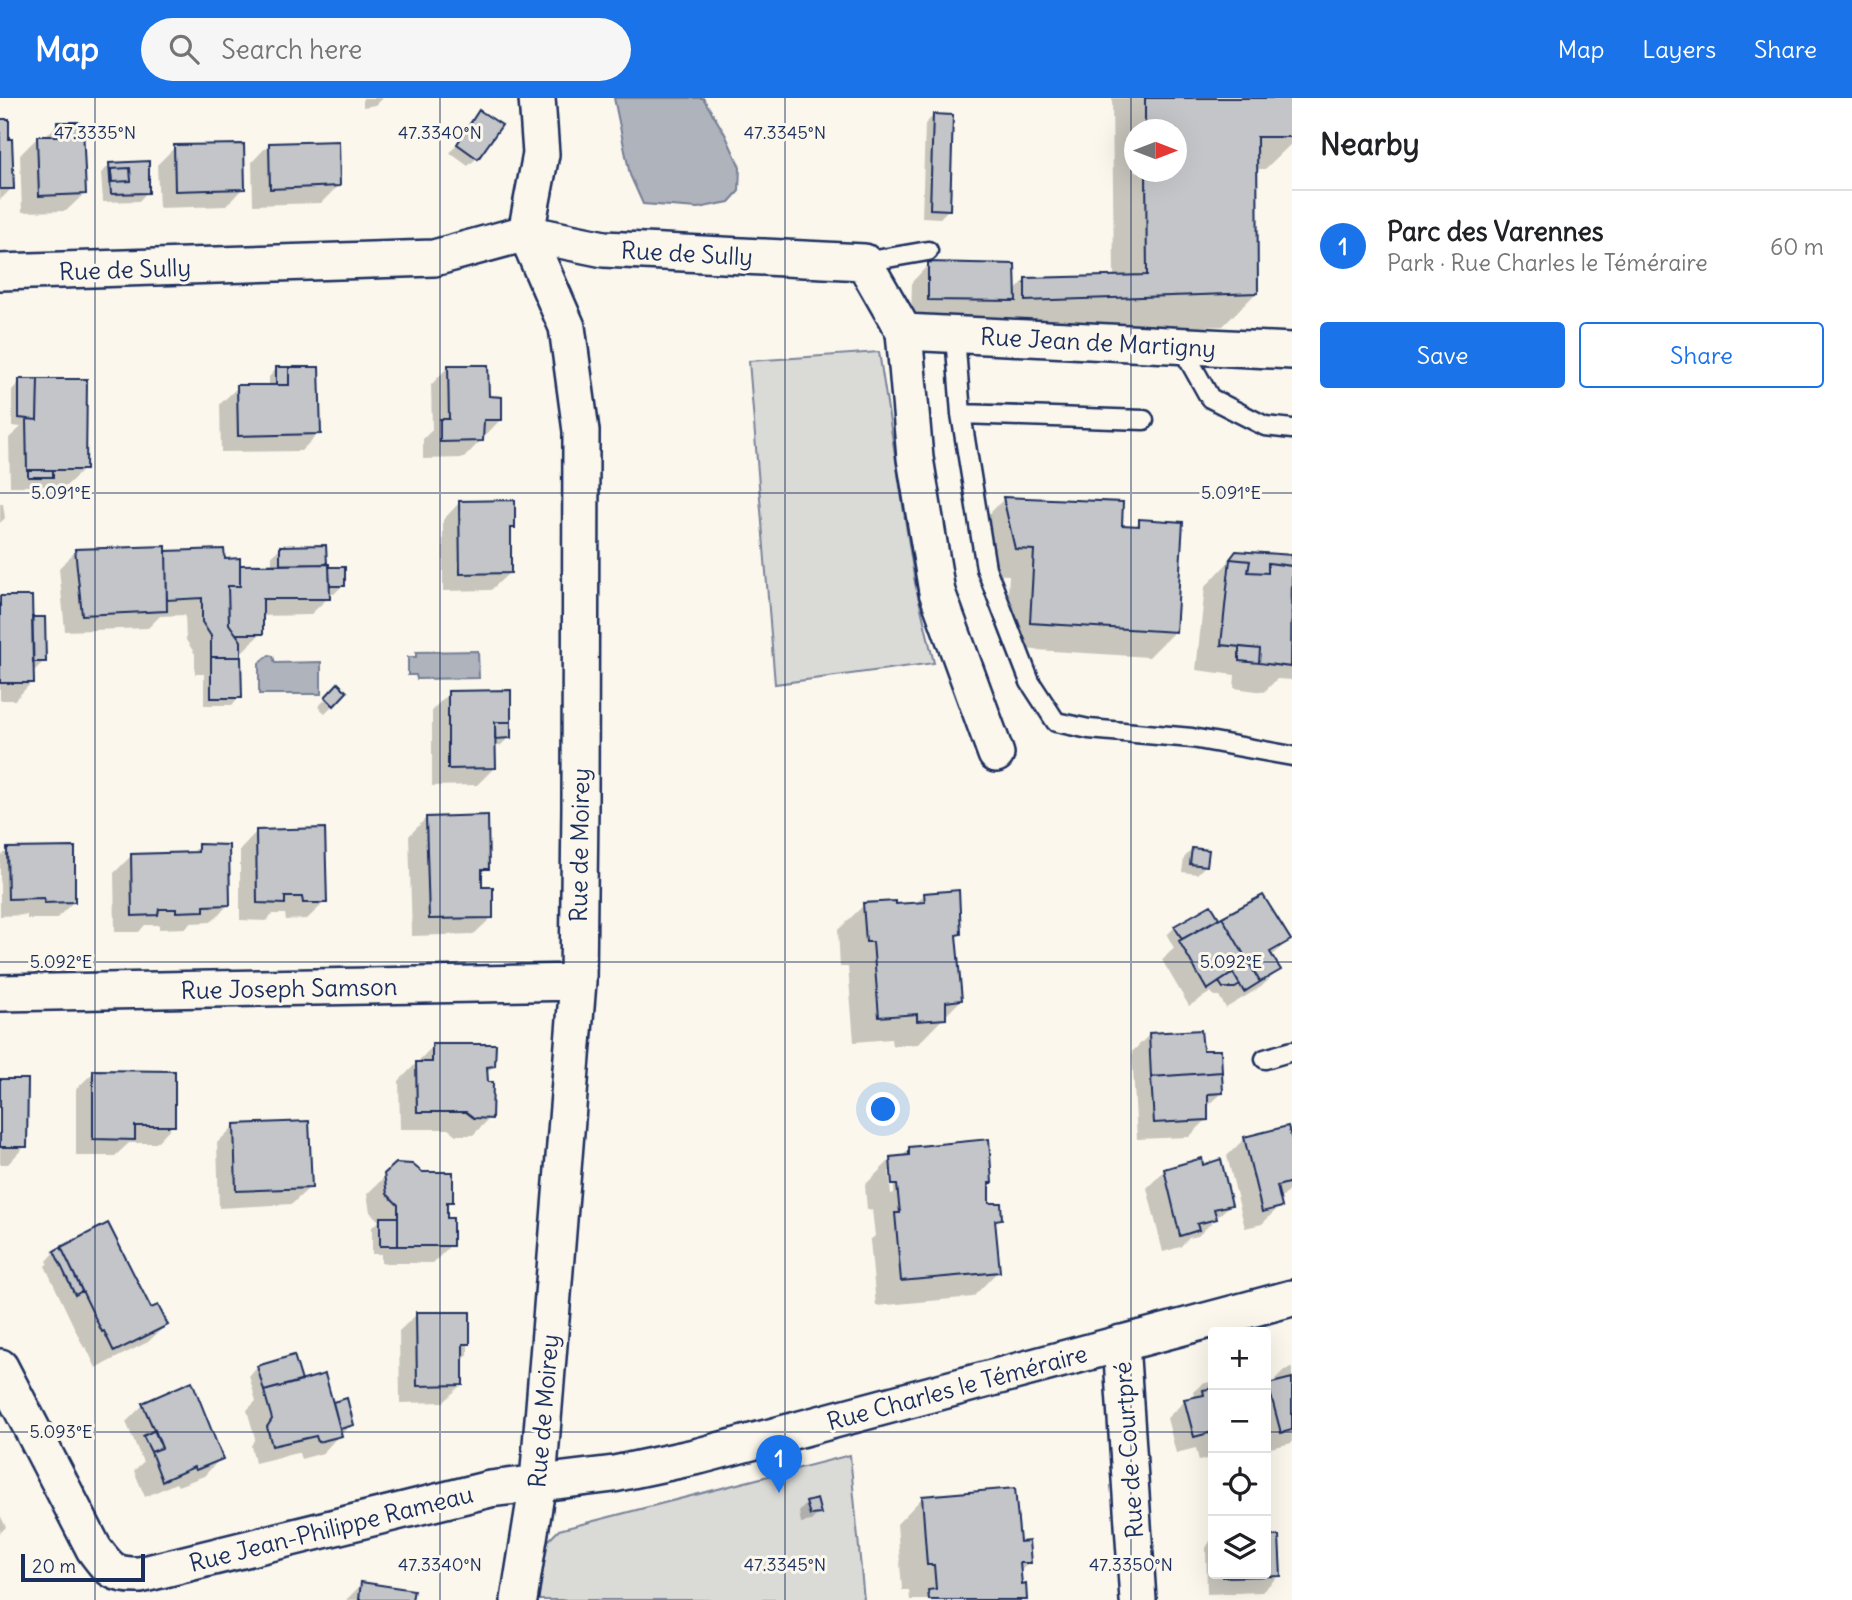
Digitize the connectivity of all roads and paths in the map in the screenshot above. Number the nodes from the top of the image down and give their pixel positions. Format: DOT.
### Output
graph roads {
  1 [pos="537,98"];
  2 [pos="526,233"];
  3 [pos="929,251"];
  4 [pos="864,262"];
  5 [pos="0,272"];
  6 [pos="904,332"];
  7 [pos="956,335"];
  8 [pos="1181,346"];
  9 [pos="1292,351"];
  10 [pos="961,414"];
  11 [pos="1144,420"];
  12 [pos="1292,429"];
  13 [pos="996,754"];
  14 [pos="1292,756"];
  15 [pos="578,982"];
  16 [pos="0,993"];
  17 [pos="1292,1051"];
  18 [pos="1265,1059"];
  19 [pos="1292,1298"];
  20 [pos="1121,1343"];
  21 [pos="0,1367"];
  22 [pos="538,1482"];
  23 [pos="129,1588"];
  24 [pos="519,1600"];
  25 [pos="1138,1600"];
  1 -- 2 [label="street"];
  2 -- 4 [label="street, Rue de Sully"];
  2 -- 5 [label="street, Rue de Sully"];
  2 -- 15 [label="street, Rue de Moirey"];
  3 -- 4 [label="lane"];
  4 -- 6 [label="street"];
  6 -- 7 [label="street, Rue Jean de Martigny"];
  6 -- 13 [label="street"];
  7 -- 8 [label="street, Rue Jean de Martigny"];
  7 -- 10 [label="lane"];
  8 -- 9 [label="street, Rue Jean de Martigny"];
  8 -- 12 [label="lane"];
  10 -- 11 [label="lane"];
  10 -- 14 [label="lane"];
  15 -- 16 [label="street, Rue Joseph Samson"];
  15 -- 22 [label="street, Rue de Moirey"];
  17 -- 18 [label="lane"];
  19 -- 20 [label="street, Rue Charles le Téméraire"];
  20 -- 22 [label="street, Rue Charles le Téméraire"];
  20 -- 25 [label="street, Rue de Courtpré"];
  21 -- 23 [label="street, Rue Jean-Philippe Rameau"];
  22 -- 23 [label="street, Rue Jean-Philippe Rameau"];
  22 -- 24 [label="street, Rue de Moirey"];
}
